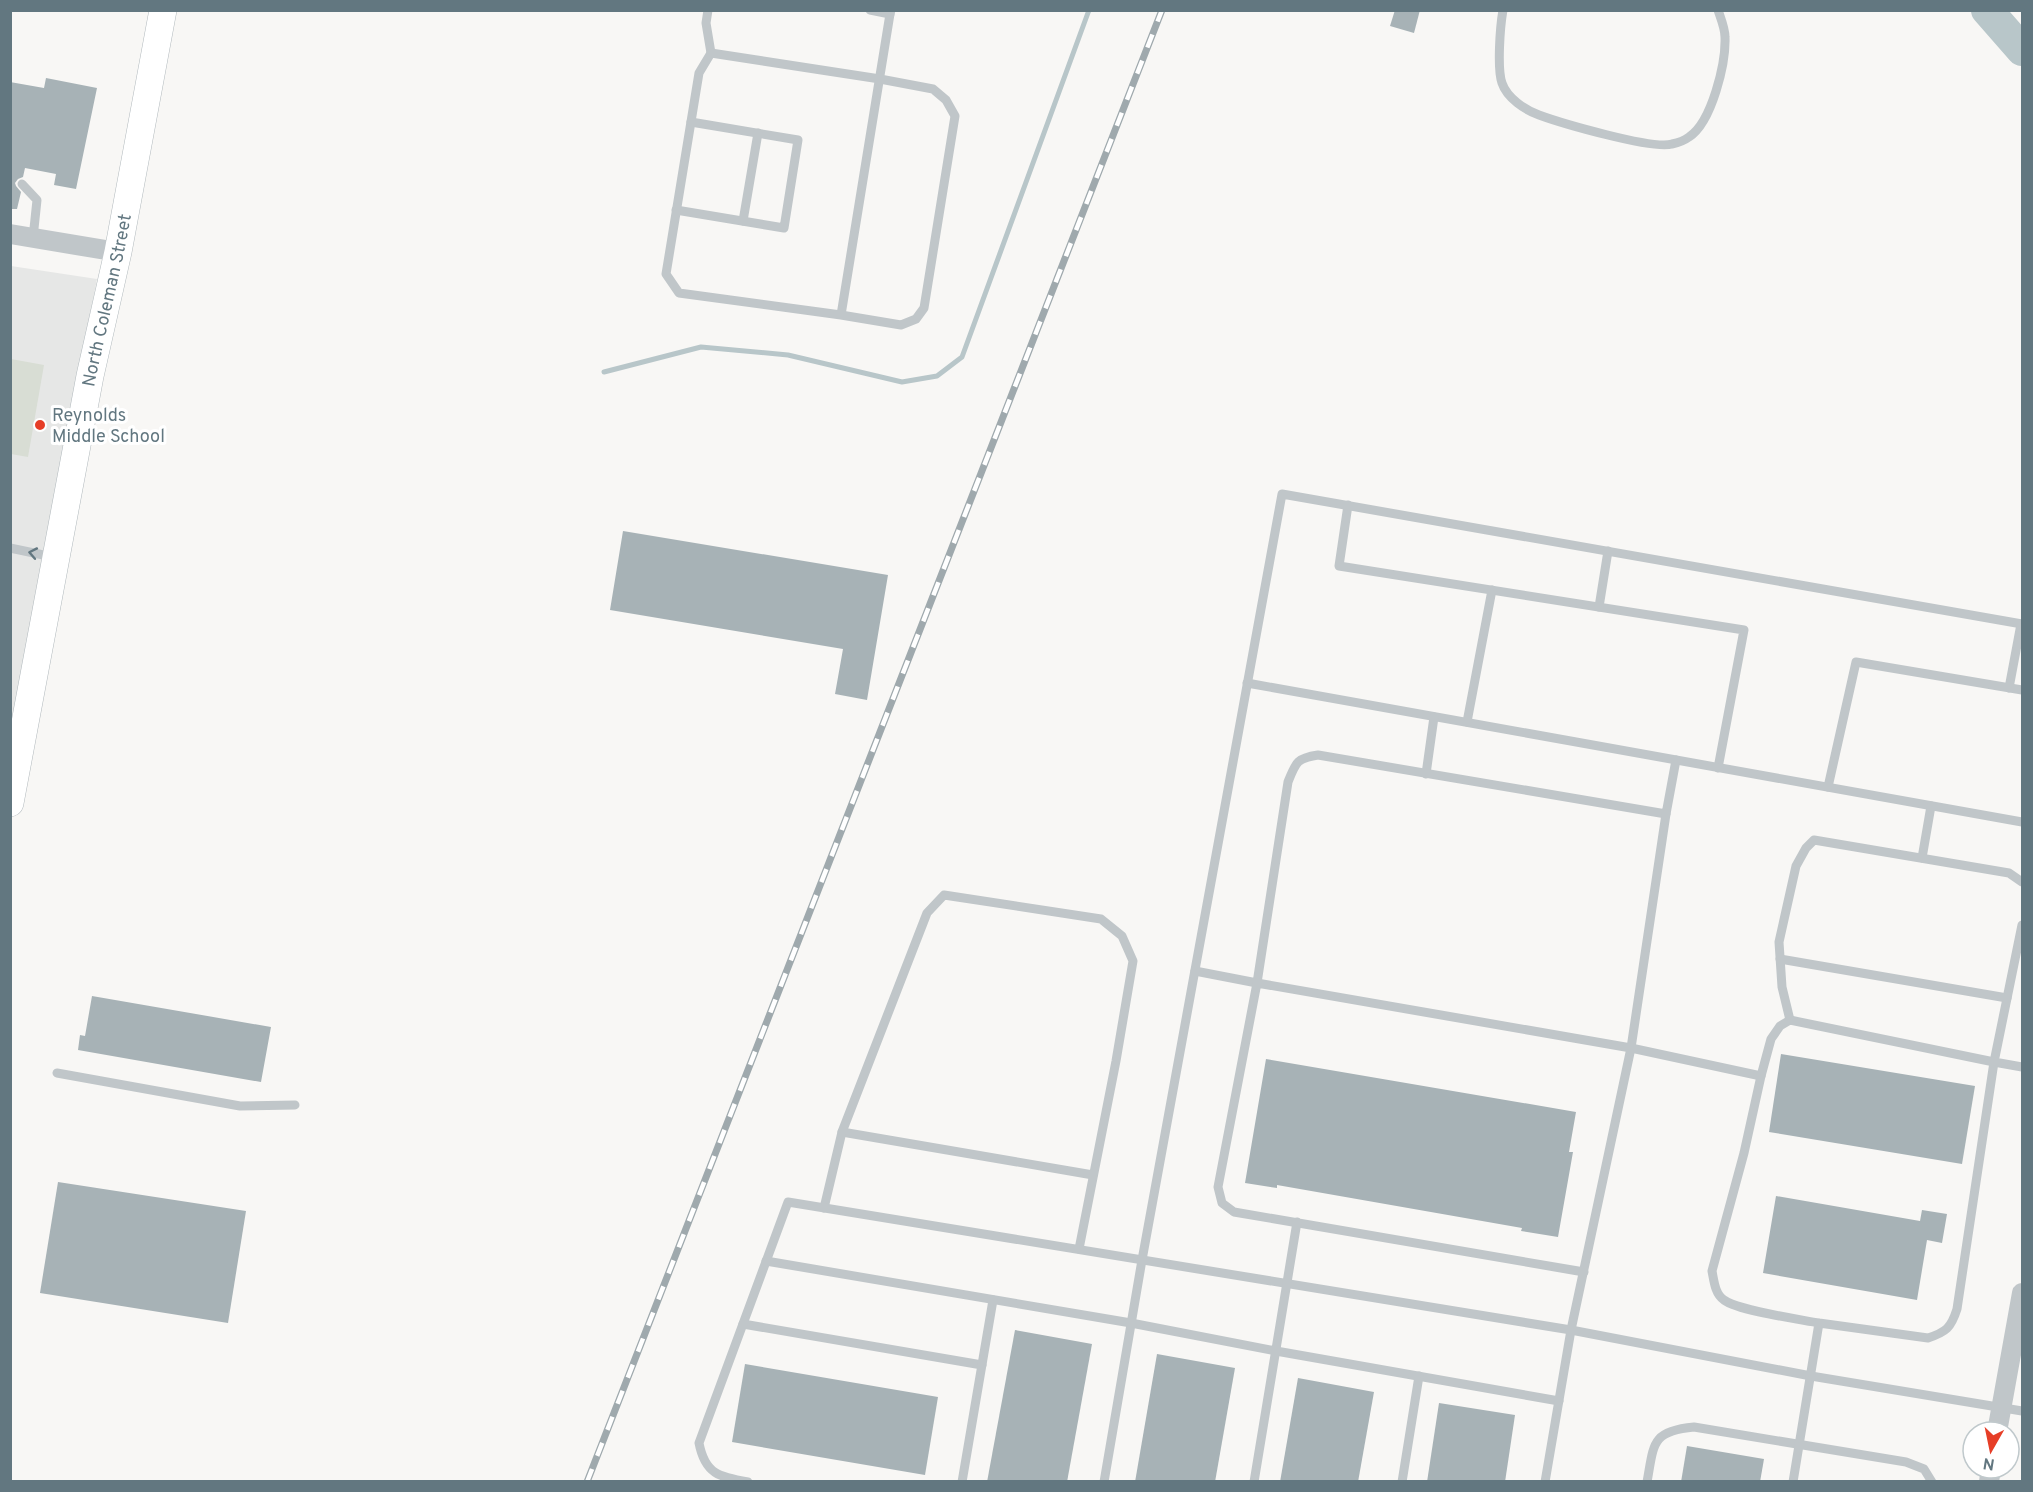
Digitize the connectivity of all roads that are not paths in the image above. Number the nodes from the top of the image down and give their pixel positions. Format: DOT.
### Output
graph roads {
  1 [pos="163,10"];
  2 [pos="708,10"];
  3 [pos="870,10"];
  4 [pos="1503,10"];
  5 [pos="1718,10"];
  6 [pos="891,12"];
  7 [pos="711,53"];
  8 [pos="880,79"];
  9 [pos="691,122"];
  10 [pos="758,133"];
  11 [pos="22,184"];
  12 [pos="676,210"];
  13 [pos="743,221"];
  14 [pos="10,234"];
  15 [pos="33,238"];
  16 [pos="117,252"];
  17 [pos="842,315"];
  18 [pos="1348,505"];
  19 [pos="10,548"];
  20 [pos="1608,551"];
  21 [pos="56,557"];
  22 [pos="1492,590"];
  23 [pos="1599,607"];
  24 [pos="2022,624"];
  25 [pos="1248,683"];
  26 [pos="2009,688"];
  27 [pos="2022,690"];
  28 [pos="1434,717"];
  29 [pos="1467,722"];
  30 [pos="1676,760"];
  31 [pos="1718,768"];
  32 [pos="1426,774"];
  33 [pos="1828,787"];
  34 [pos="10,803"];
  35 [pos="1931,806"];
  36 [pos="1666,814"];
  37 [pos="2022,822"];
  38 [pos="1922,858"];
  39 [pos="2022,882"];
  40 [pos="2022,925"];
  41 [pos="1780,958"];
  42 [pos="1195,971"];
  43 [pos="1257,983"];
  44 [pos="2007,998"];
  45 [pos="1790,1020"];
  46 [pos="1630,1048"];
  47 [pos="1994,1062"];
  48 [pos="2022,1067"];
  49 [pos="57,1073"];
  50 [pos="1761,1076"];
  51 [pos="295,1105"];
  52 [pos="842,1132"];
  53 [pos="1093,1175"];
  54 [pos="824,1208"];
  55 [pos="1297,1222"];
  56 [pos="1079,1249"];
  57 [pos="1142,1260"];
  58 [pos="766,1261"];
  59 [pos="1584,1272"];
  60 [pos="1287,1283"];
  61 [pos="2022,1293"];
  62 [pos="993,1300"];
  63 [pos="1131,1323"];
  64 [pos="1820,1323"];
  65 [pos="743,1324"];
  66 [pos="1571,1330"];
  67 [pos="1276,1351"];
  68 [pos="982,1365"];
  69 [pos="1419,1376"];
  70 [pos="1811,1376"];
  71 [pos="1559,1401"];
  72 [pos="2001,1407"];
  73 [pos="2022,1411"];
  74 [pos="1999,1420"];
  75 [pos="1799,1444"];
  76 [pos="748,1482"];
  77 [pos="962,1482"];
  78 [pos="1104,1482"];
  79 [pos="1254,1482"];
  80 [pos="1402,1482"];
  81 [pos="1545,1482"];
  82 [pos="1647,1482"];
  83 [pos="1793,1482"];
  84 [pos="1932,1482"];
  1 -- 16 [label="street, North Coleman Street"];
  2 -- 7 [label="lane"];
  3 -- 6 [label="lane"];
  4 -- 5 [label="lane"];
  6 -- 8 [label="lane"];
  7 -- 8 [label="lane"];
  7 -- 9 [label="lane"];
  8 -- 17 [label="lane"];
  8 -- 17 [label="lane"];
  9 -- 10 [label="lane"];
  9 -- 12 [label="lane"];
  10 -- 13 [label="lane"];
  10 -- 13 [label="lane"];
  11 -- 15 [label="lane"];
  12 -- 13 [label="lane"];
  12 -- 17 [label="lane"];
  14 -- 15 [label="street"];
  15 -- 16 [label="street"];
  16 -- 21 [label="street, North Coleman Street"];
  18 -- 20 [label="lane"];
  18 -- 22 [label="lane"];
  18 -- 25 [label="lane"];
  21 -- 19 [label="lane, one-way"];
  20 -- 23 [label="lane"];
  20 -- 24 [label="lane"];
  21 -- 34 [label="street, North Coleman Street"];
  22 -- 23 [label="lane"];
  22 -- 29 [label="lane"];
  23 -- 31 [label="lane"];
  24 -- 26 [label="lane"];
  25 -- 28 [label="lane"];
  25 -- 42 [label="lane"];
  26 -- 27 [label="lane"];
  26 -- 33 [label="lane"];
  28 -- 29 [label="lane"];
  28 -- 32 [label="lane"];
  29 -- 30 [label="lane"];
  30 -- 31 [label="lane"];
  30 -- 36 [label="lane"];
  31 -- 33 [label="lane"];
  32 -- 36 [label="lane"];
  32 -- 43 [label="lane"];
  33 -- 35 [label="lane"];
  35 -- 37 [label="lane"];
  35 -- 38 [label="lane"];
  36 -- 46 [label="lane"];
  38 -- 39 [label="lane"];
  38 -- 41 [label="lane"];
  40 -- 44 [label="lane"];
  41 -- 44 [label="lane"];
  41 -- 45 [label="lane"];
  42 -- 43 [label="lane"];
  42 -- 57 [label="lane"];
  43 -- 46 [label="lane"];
  43 -- 55 [label="lane"];
  44 -- 47 [label="lane"];
  45 -- 47 [label="lane"];
  45 -- 50 [label="lane"];
  46 -- 50 [label="lane"];
  46 -- 59 [label="lane"];
  47 -- 48 [label="lane"];
  47 -- 64 [label="lane"];
  49 -- 51 [label="lane"];
  50 -- 64 [label="lane"];
  52 -- 53 [label="lane"];
  52 -- 53 [label="lane"];
  52 -- 54 [label="lane"];
  53 -- 56 [label="lane"];
  54 -- 56 [label="lane"];
  54 -- 58 [label="lane"];
  55 -- 59 [label="lane"];
  55 -- 60 [label="lane"];
  56 -- 57 [label="lane"];
  57 -- 60 [label="lane"];
  57 -- 63 [label="lane"];
  58 -- 62 [label="lane"];
  58 -- 65 [label="lane"];
  59 -- 66 [label="lane"];
  60 -- 66 [label="lane"];
  60 -- 67 [label="lane"];
  61 -- 72 [label="street"];
  62 -- 63 [label="lane"];
  62 -- 68 [label="lane"];
  63 -- 67 [label="lane"];
  63 -- 78 [label="lane"];
  64 -- 70 [label="lane"];
  65 -- 68 [label="lane"];
  65 -- 76 [label="lane"];
  66 -- 70 [label="lane"];
  66 -- 71 [label="lane"];
  67 -- 69 [label="lane"];
  67 -- 79 [label="lane"];
  68 -- 77 [label="lane"];
  69 -- 71 [label="lane"];
  69 -- 80 [label="lane"];
  70 -- 72 [label="lane"];
  70 -- 75 [label="lane"];
  71 -- 81 [label="lane"];
  72 -- 73 [label="lane"];
  72 -- 74 [label="street"];
  75 -- 82 [label="lane"];
  75 -- 83 [label="lane"];
  75 -- 84 [label="lane"];
}
